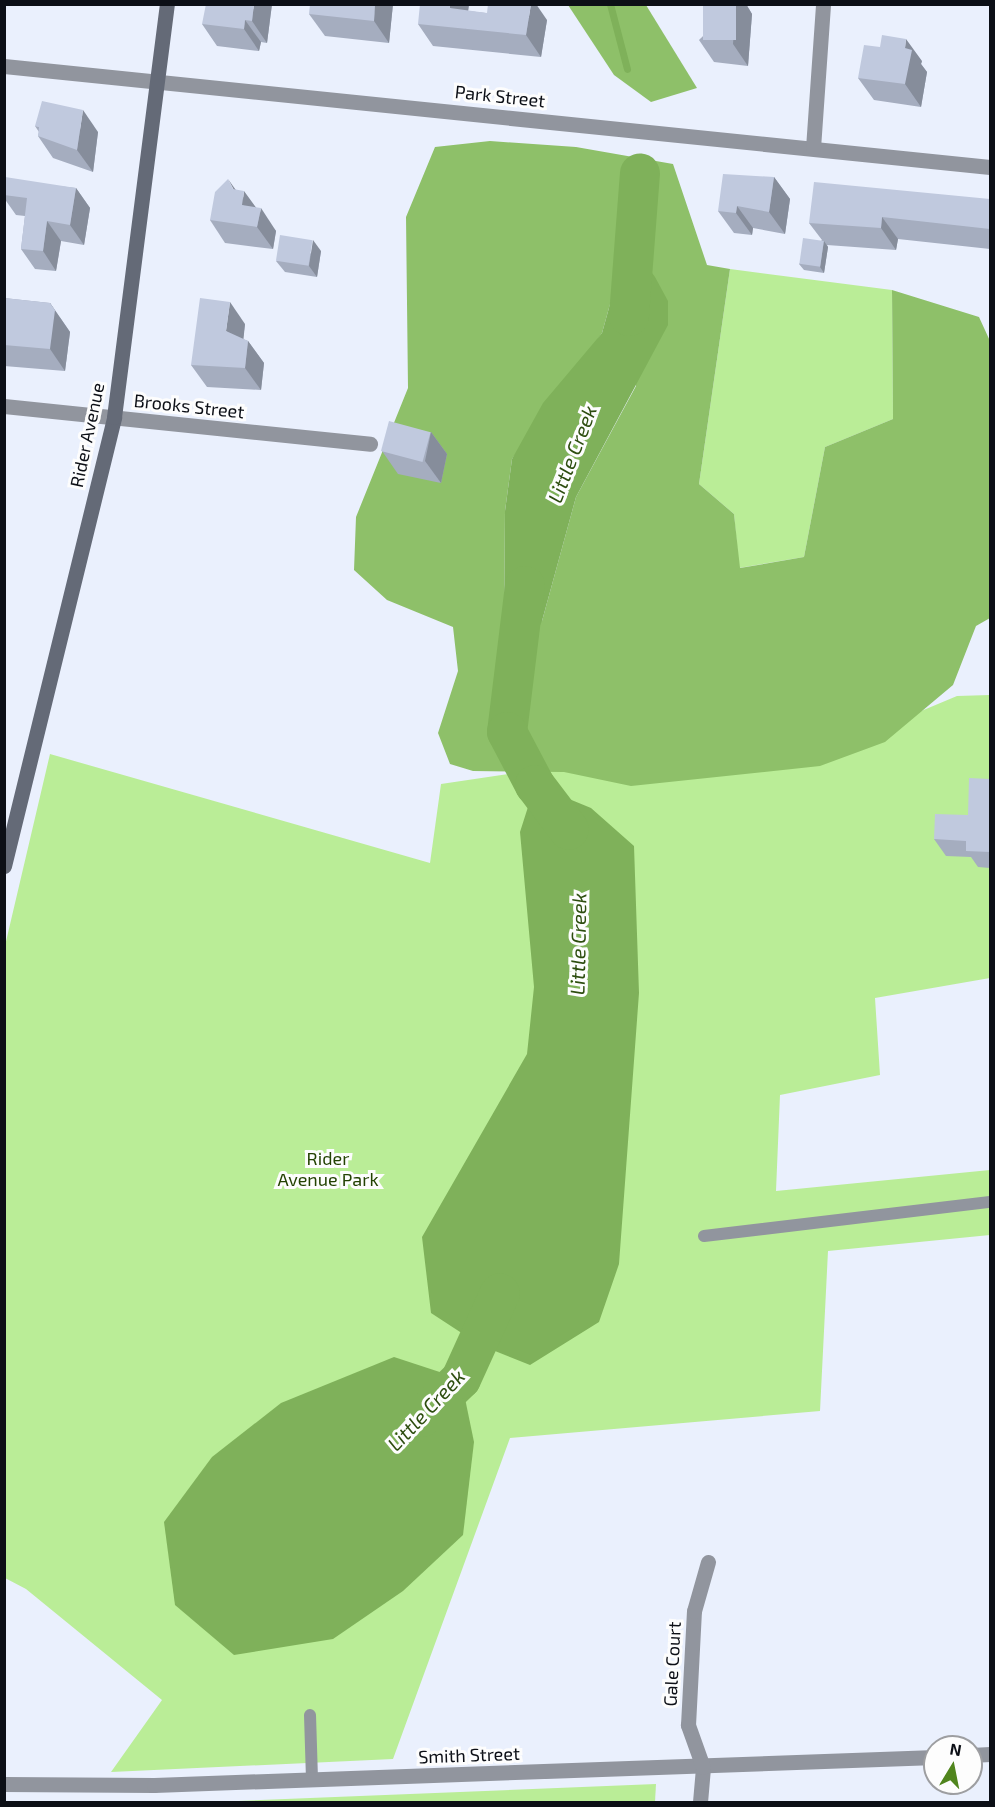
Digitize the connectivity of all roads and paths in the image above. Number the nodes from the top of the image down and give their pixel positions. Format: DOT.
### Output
graph roads {
  1 [pos="166,4"];
  2 [pos="823,4"];
  3 [pos="4,66"];
  4 [pos="157,81"];
  5 [pos="813,148"];
  6 [pos="990,167"];
  7 [pos="4,406"];
  8 [pos="114,417"];
  9 [pos="370,444"];
  10 [pos="4,866"];
  11 [pos="990,1202"];
  12 [pos="704,1236"];
  13 [pos="708,1562"];
  14 [pos="310,1715"];
  15 [pos="923,1758"];
  16 [pos="703,1767"];
  17 [pos="312,1779"];
  18 [pos="4,1784"];
  19 [pos="700,1803"];
  1 -- 4 [label="street, Rider Avenue"];
  2 -- 5 [label="street"];
  3 -- 4 [label="street, Park Street"];
  4 -- 5 [label="street, Park Street"];
  4 -- 8 [label="street, Rider Avenue"];
  5 -- 6 [label="street, Park Street"];
  7 -- 8 [label="street, Brooks Street"];
  8 -- 9 [label="street, Brooks Street"];
  8 -- 10 [label="street, Rider Avenue"];
  11 -- 12 [label="lane"];
  13 -- 16 [label="street, Gale Court"];
  14 -- 17 [label="lane"];
  15 -- 16 [label="street, Smith Street"];
  16 -- 17 [label="street, Smith Street"];
  16 -- 19 [label="street"];
  17 -- 18 [label="street, Smith Street"];
}
